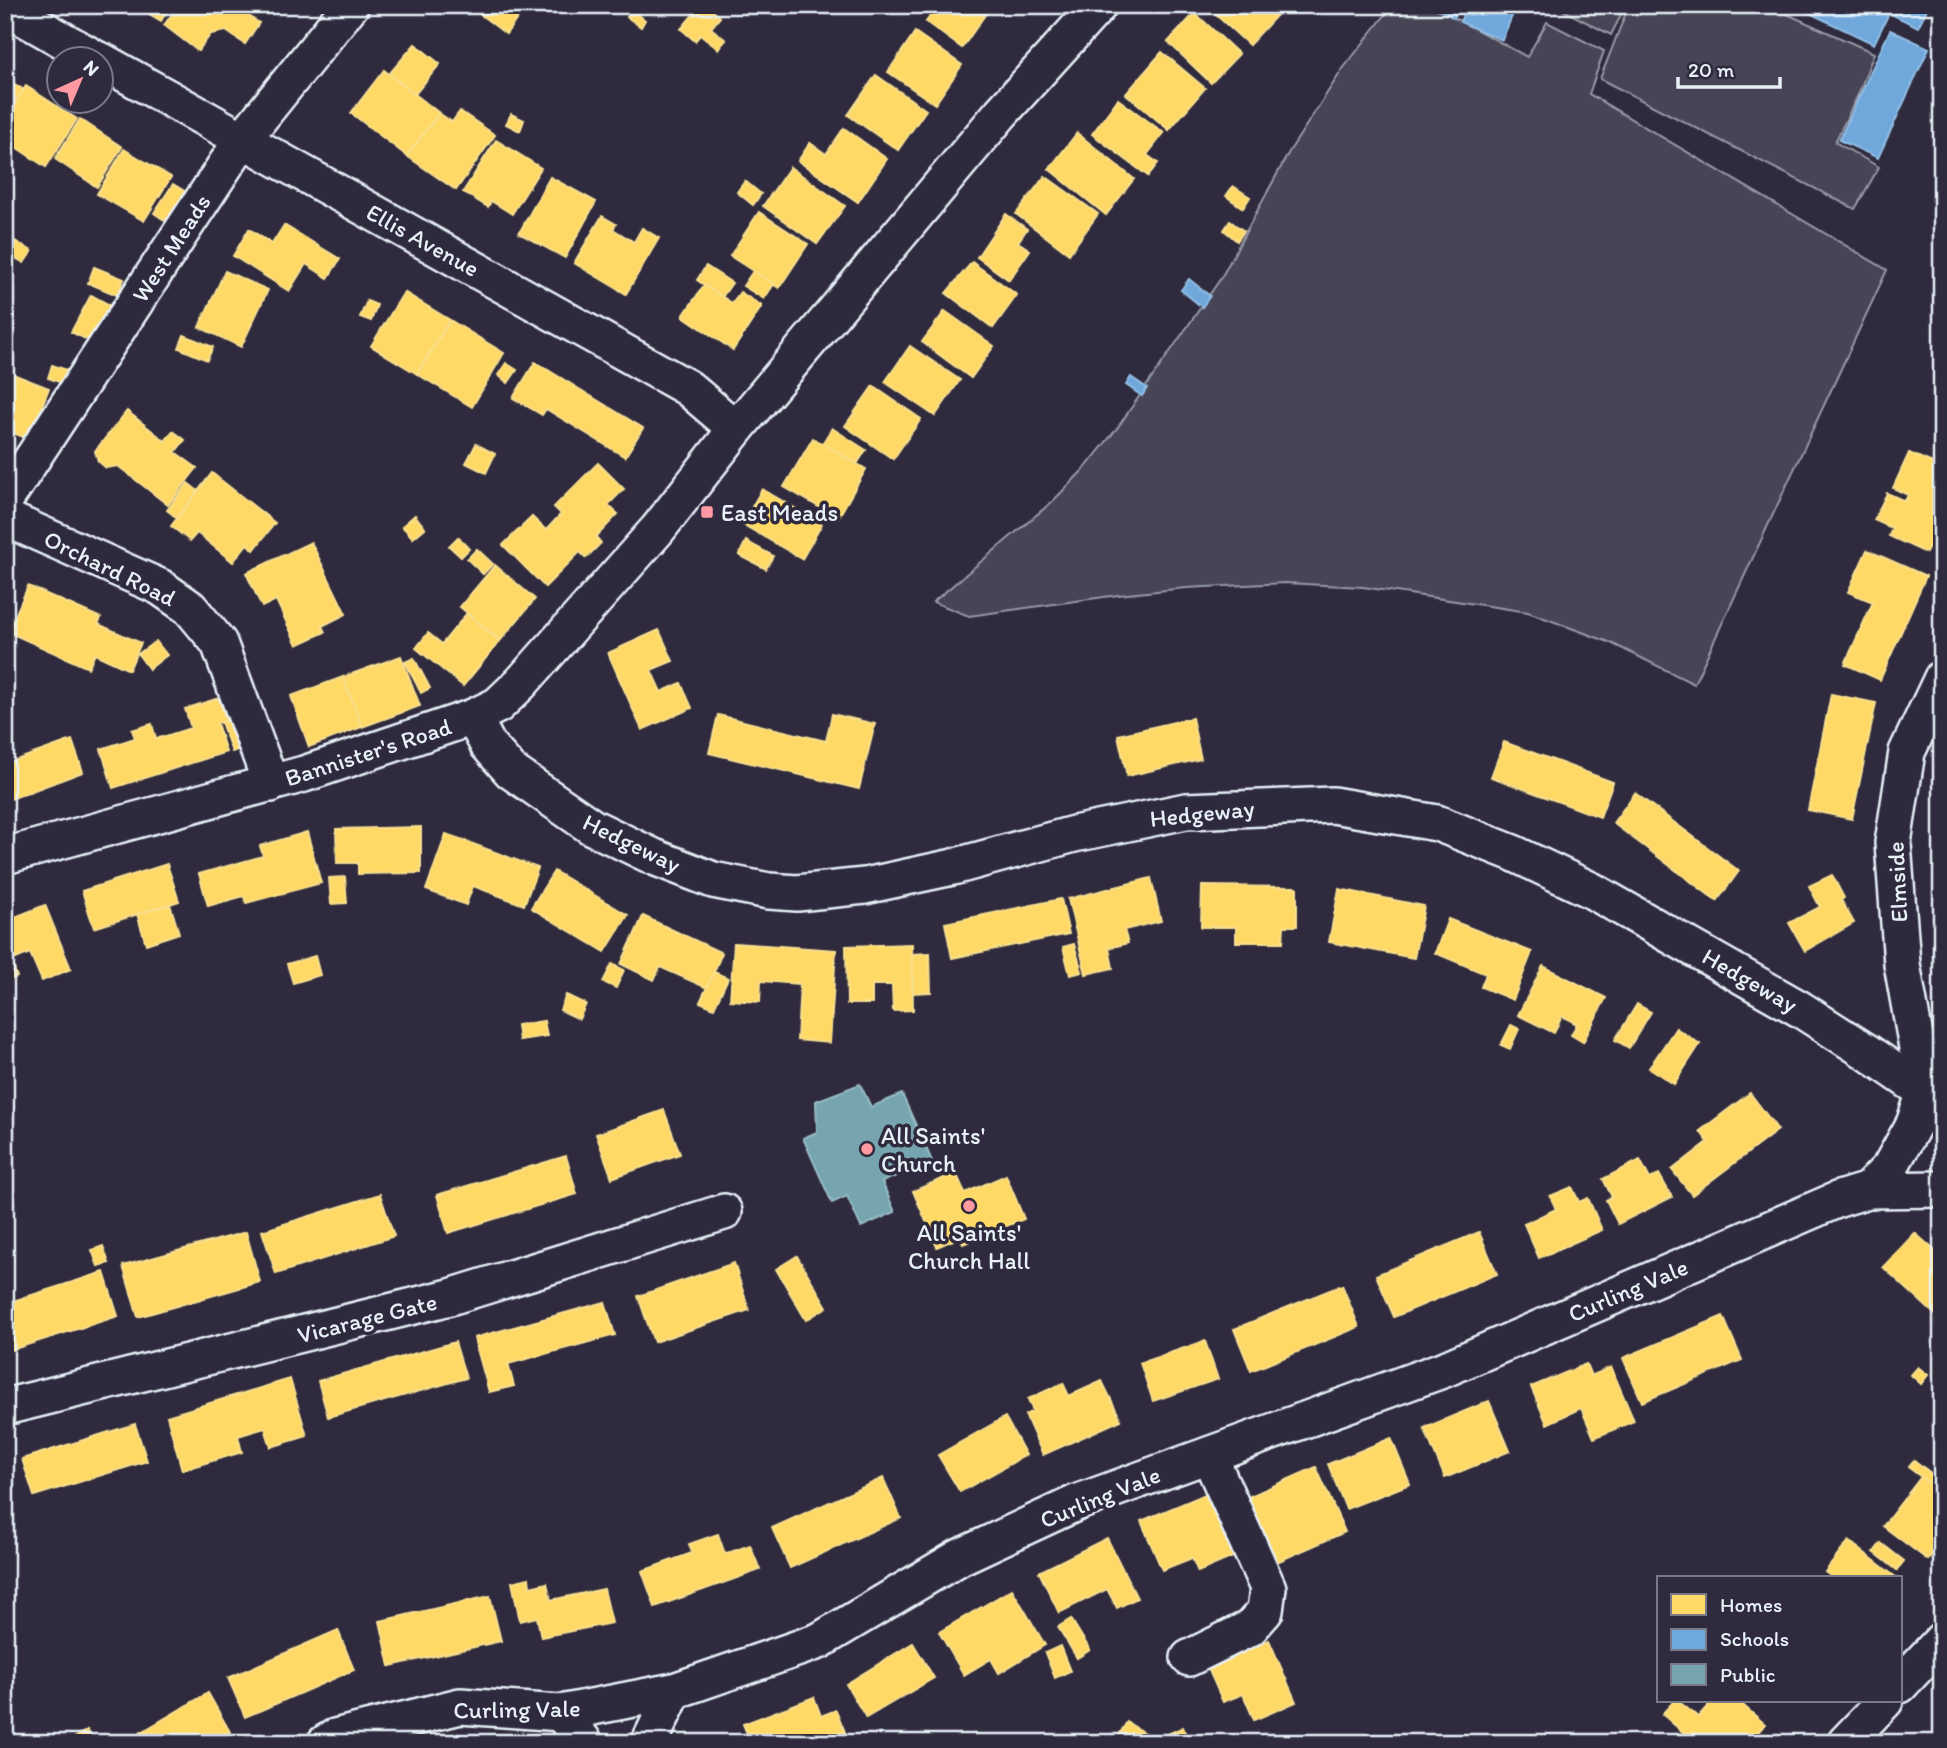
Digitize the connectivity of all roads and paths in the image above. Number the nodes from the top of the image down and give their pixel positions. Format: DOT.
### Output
graph roads {
  1 [pos="351,5"];
  2 [pos="1099,5"];
  3 [pos="5,8"];
  4 [pos="74,46"];
  5 [pos="116,69"];
  6 [pos="242,140"];
  7 [pos="736,429"];
  8 [pos="5,500"];
  9 [pos="5,518"];
  10 [pos="1942,678"];
  11 [pos="473,718"];
  12 [pos="271,783"];
  13 [pos="5,856"];
  14 [pos="1934,1099"];
  15 [pos="1942,1189"];
  16 [pos="1868,1191"];
  17 [pos="724,1212"];
  18 [pos="5,1407"];
  19 [pos="1209,1455"];
  20 [pos="1942,1640"];
  21 [pos="1189,1658"];
  22 [pos="1902,1683"];
  23 [pos="674,1691"];
  24 [pos="1884,1702"];
  25 [pos="561,1713"];
  26 [pos="326,1743"];
  27 [pos="585,1743"];
  28 [pos="649,1743"];
  29 [pos="1845,1743"];
  1 -- 6 [label="street, West Meads"];
  2 -- 7 [label="street"];
  3 -- 4 [label="street, Ellis Avenue"];
  5 -- 6 [label="street, Ellis Avenue"];
  6 -- 7 [label="street, Ellis Avenue"];
  6 -- 8 [label="street, West Meads"];
  7 -- 11 [label="street, Bannister's Road"];
  9 -- 12 [label="street, Orchard Road"];
  10 -- 14 [label="street, Elmside"];
  11 -- 12 [label="street, Bannister's Road"];
  11 -- 14 [label="street, Hedgeway"];
  12 -- 13 [label="street, Bannister's Road"];
  14 -- 16 [label="street"];
  15 -- 16 [label="street, Curling Vale"];
  16 -- 19 [label="street, Curling Vale"];
  17 -- 18 [label="street, Vicarage Gate"];
  19 -- 21 [label="street"];
  19 -- 23 [label="street, Curling Vale"];
  20 -- 22 [label="street"];
  23 -- 25 [label="street, Curling Vale"];
  23 -- 28 [label="street"];
  24 -- 29 [label="street"];
  25 -- 26 [label="street, Curling Vale"];
  25 -- 27 [label="street"];
}
